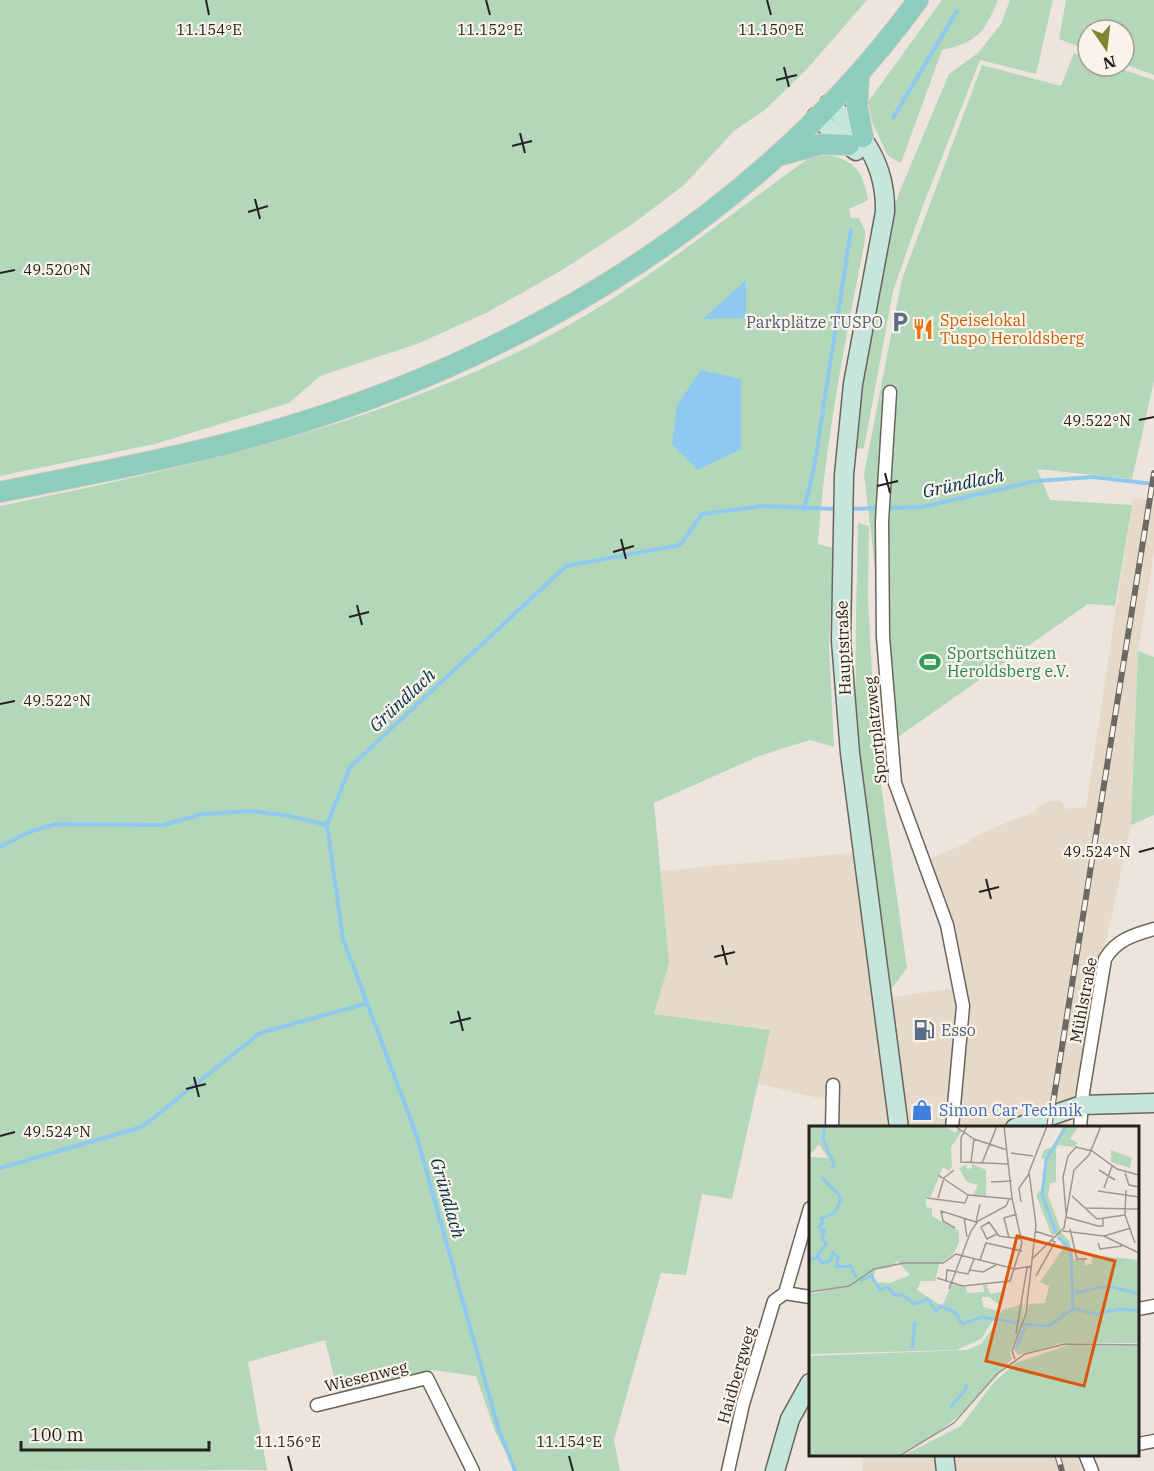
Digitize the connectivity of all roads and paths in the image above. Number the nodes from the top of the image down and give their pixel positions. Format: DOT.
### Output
graph roads {
  1 [pos="918,0"];
  2 [pos="859,75"];
  3 [pos="823,111"];
  4 [pos="856,141"];
  5 [pos="770,162"];
  6 [pos="890,392"];
  7 [pos="0,492"];
  8 [pos="1154,929"];
  9 [pos="833,1085"];
  10 [pos="1154,1103"];
  11 [pos="1082,1105"];
  12 [pos="832,1126"];
  13 [pos="899,1126"];
  14 [pos="952,1126"];
  15 [pos="1021,1126"];
  16 [pos="1080,1126"];
  17 [pos="809,1211"];
  18 [pos="785,1293"];
  19 [pos="809,1297"];
  20 [pos="1154,1306"];
  21 [pos="1139,1309"];
  22 [pos="809,1385"];
  23 [pos="317,1405"];
  24 [pos="1154,1441"];
  25 [pos="1139,1444"];
  26 [pos="944,1456"];
  27 [pos="1085,1456"];
  28 [pos="473,1471"];
  29 [pos="728,1471"];
  30 [pos="775,1471"];
  31 [pos="946,1471"];
  32 [pos="1092,1471"];
  1 -- 2 [label="main road"];
  2 -- 3 [label="main road"];
  2 -- 4 [label="main road"];
  3 -- 4 [label="street, Hauptstraße"];
  3 -- 5 [label="main road"];
  4 -- 5 [label="main road"];
  4 -- 13 [label="street, Hauptstraße"];
  5 -- 7 [label="main road"];
  6 -- 14 [label="street, Sportplatzweg"];
  8 -- 11 [label="street, Mühlstraße"];
  9 -- 12 [label="street"];
  10 -- 11 [label="street"];
  11 -- 15 [label="street"];
  11 -- 16 [label="street, Mühlstraße"];
  17 -- 18 [label="street, Haidbergweg"];
  18 -- 19 [label="street"];
  18 -- 29 [label="street, Haidbergweg"];
  20 -- 21 [label="street"];
  22 -- 30 [label="street"];
  23 -- 28 [label="street, Wiesenweg"];
  24 -- 25 [label="street"];
  26 -- 31 [label="street"];
  27 -- 32 [label="street"];
}
